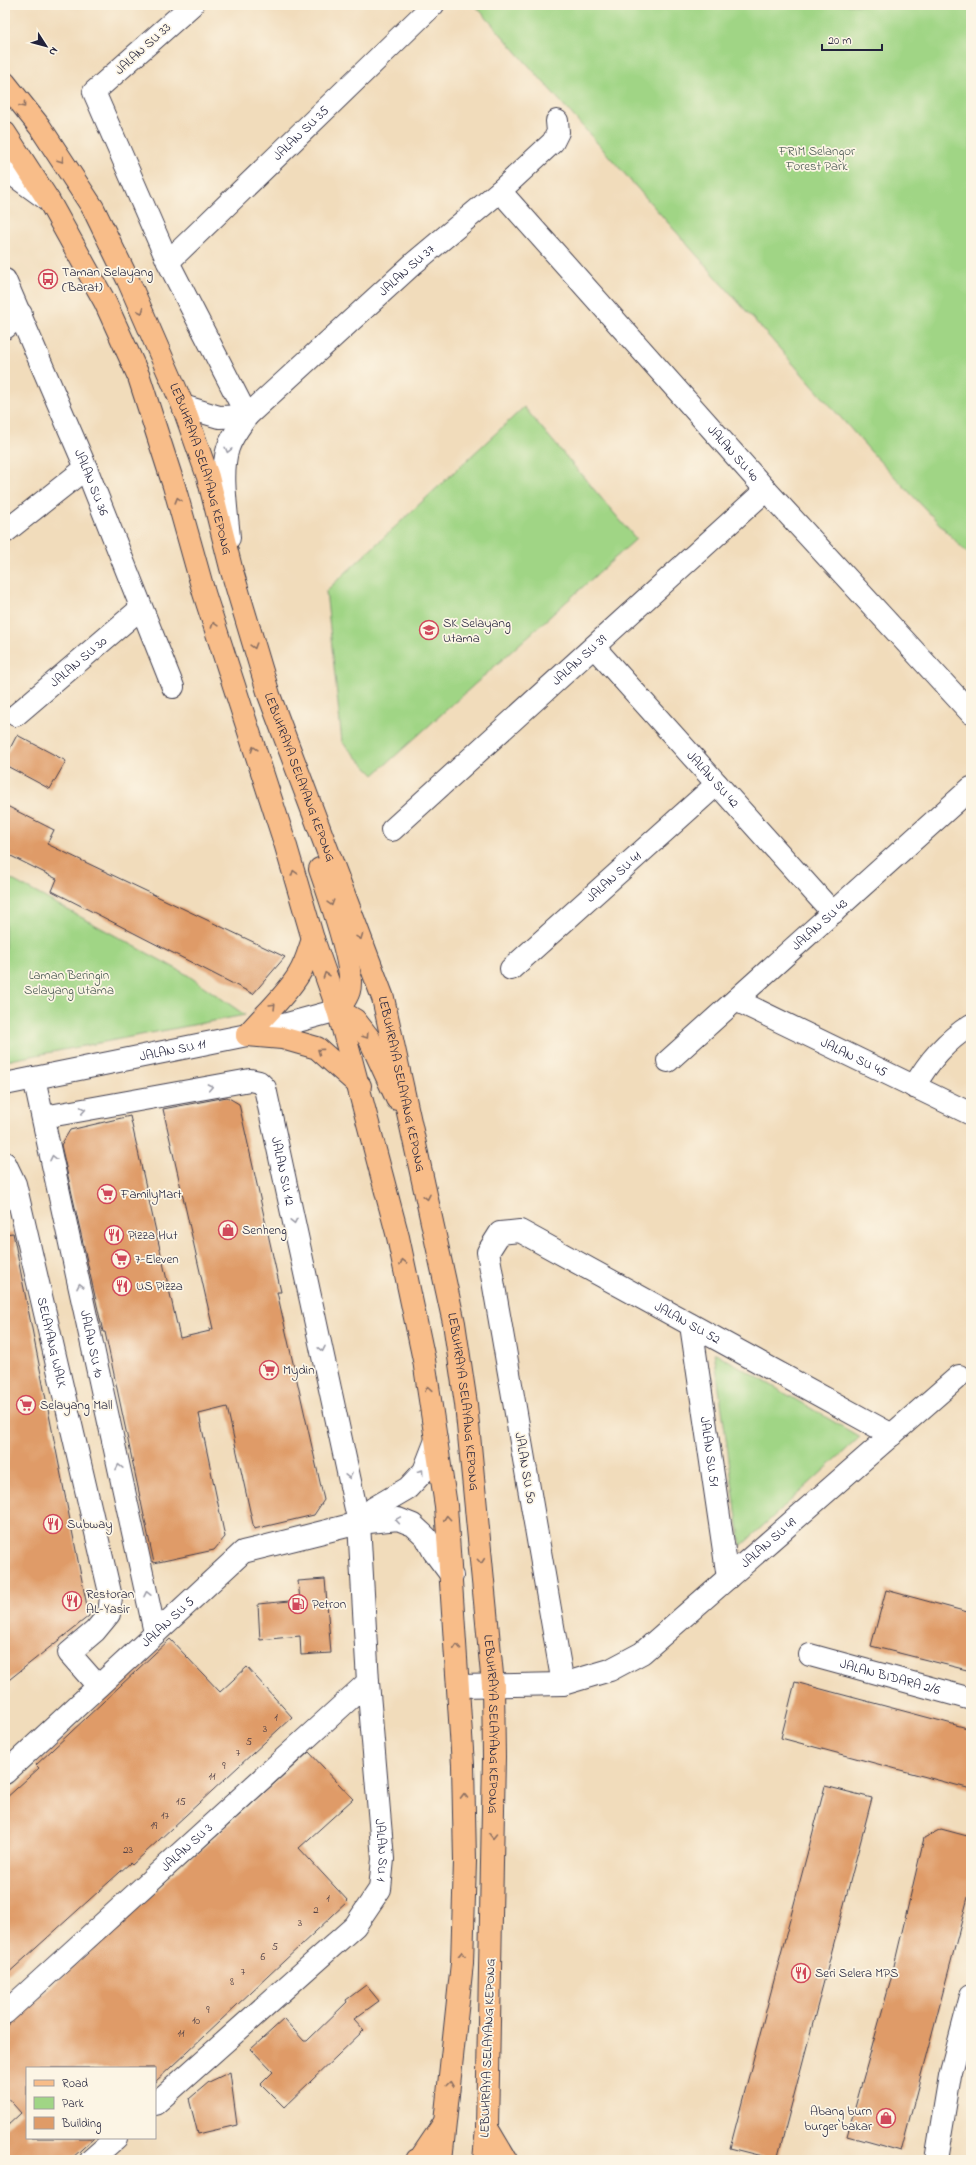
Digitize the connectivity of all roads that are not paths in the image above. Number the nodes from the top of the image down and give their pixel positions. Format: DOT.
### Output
graph roads {
  1 [pos="192,5"];
  2 [pos="433,5"];
  3 [pos="5,83"];
  4 [pos="557,121"];
  5 [pos="5,133"];
  6 [pos="5,169"];
  7 [pos="500,191"];
  8 [pos="49,201"];
  9 [pos="168,262"];
  10 [pos="5,280"];
  11 [pos="21,314"];
  12 [pos="5,328"];
  13 [pos="183,406"];
  14 [pos="247,416"];
  15 [pos="86,468"];
  16 [pos="766,490"];
  17 [pos="5,532"];
  18 [pos="230,568"];
  19 [pos="140,609"];
  20 [pos="594,647"];
  21 [pos="173,687"];
  22 [pos="971,713"];
  23 [pos="16,714"];
  24 [pos="283,730"];
  25 [pos="717,784"];
  26 [pos="971,788"];
  27 [pos="392,830"];
  28 [pos="833,913"];
  29 [pos="313,939"];
  30 [pos="511,969"];
  31 [pos="736,1000"];
  32 [pos="338,1010"];
  33 [pos="971,1024"];
  34 [pos="247,1035"];
  35 [pos="668,1061"];
  36 [pos="34,1078"];
  37 [pos="5,1084"];
  38 [pos="360,1086"];
  39 [pos="914,1087"];
  40 [pos="971,1114"];
  41 [pos="44,1117"];
  42 [pos="410,1118"];
  43 [pos="5,1163"];
  44 [pos="488,1252"];
  45 [pos="691,1324"];
  46 [pos="959,1376"];
  47 [pos="892,1435"];
  48 [pos="436,1440"];
  49 [pos="359,1523"];
  50 [pos="452,1576"];
  51 [pos="728,1578"];
  52 [pos="155,1633"];
  53 [pos="810,1655"];
  54 [pos="368,1682"];
  55 [pos="563,1684"];
  56 [pos="493,1685"];
  57 [pos="98,1686"];
  58 [pos="459,1686"];
  59 [pos="971,1699"];
  60 [pos="5,1773"];
  61 [pos="971,1996"];
  62 [pos="5,2013"];
  63 [pos="156,2103"];
  64 [pos="445,2122"];
  65 [pos="487,2128"];
  66 [pos="115,2139"];
  67 [pos="91,2160"];
  68 [pos="417,2160"];
  69 [pos="441,2160"];
  70 [pos="484,2160"];
  71 [pos="506,2160"];
  72 [pos="936,2160"];
  1 -- 9 [label="street, JALAN SU 33"];
  2 -- 9 [label="street, JALAN SU 35"];
  3 -- 13 [label="main road, LEBUHRAYA SELAYANG KEPONG, one-way"];
  4 -- 7 [label="street, JALAN SU 37"];
  5 -- 8 [label="main road"];
  6 -- 8 [label="street"];
  7 -- 14 [label="street, JALAN SU 37"];
  7 -- 16 [label="street, JALAN SU 40"];
  29 -- 8 [label="main road, one-way"];
  9 -- 14 [label="street"];
  10 -- 11 [label="street, JALAN SU 36"];
  11 -- 12 [label="street"];
  11 -- 15 [label="street, JALAN SU 36"];
  13 -- 14 [label="street"];
  13 -- 18 [label="main road, LEBUHRAYA SELAYANG KEPONG"];
  14 -- 18 [label="street, JALAN SU 37, one-way"];
  15 -- 17 [label="street"];
  15 -- 19 [label="street, JALAN SU 36"];
  16 -- 20 [label="street, JALAN SU 39"];
  16 -- 22 [label="street, JALAN SU 40"];
  18 -- 24 [label="main road, LEBUHRAYA SELAYANG KEPONG, one-way"];
  19 -- 21 [label="street, JALAN SU 36"];
  19 -- 23 [label="street, JALAN SU 30"];
  20 -- 25 [label="street, JALAN SU 42"];
  20 -- 27 [label="street, JALAN SU 39"];
  24 -- 32 [label="main road, one-way"];
  24 -- 42 [label="main road, LEBUHRAYA SELAYANG KEPONG, one-way"];
  25 -- 28 [label="street, JALAN SU 42"];
  25 -- 30 [label="street, JALAN SU 41"];
  26 -- 28 [label="street, JALAN SU 43"];
  28 -- 31 [label="street, JALAN SU 43"];
  32 -- 29 [label="main road, one-way"];
  34 -- 29 [label="main road, one-way"];
  31 -- 35 [label="street, JALAN SU 43"];
  31 -- 39 [label="street, JALAN SU 45"];
  32 -- 34 [label="street, JALAN SU 11"];
  32 -- 38 [label="main road"];
  32 -- 42 [label="main road, one-way"];
  33 -- 39 [label="street"];
  34 -- 36 [label="street, JALAN SU 11"];
  38 -- 34 [label="main road, one-way"];
  36 -- 37 [label="street, JALAN SU 11"];
  36 -- 41 [label="street, JALAN SU 10"];
  48 -- 38 [label="main road, one-way"];
  39 -- 40 [label="street, JALAN SU 45"];
  41 -- 49 [label="street, JALAN SU 12, one-way"];
  52 -- 41 [label="street, JALAN SU 10, one-way"];
  42 -- 56 [label="main road, LEBUHRAYA SELAYANG KEPONG, one-way"];
  43 -- 57 [label="street, SELAYANG WALK"];
  44 -- 45 [label="street, JALAN SU 52"];
  44 -- 55 [label="street, JALAN SU 50"];
  45 -- 47 [label="street, JALAN SU 52"];
  45 -- 51 [label="street, JALAN SU 51"];
  46 -- 47 [label="street, JALAN SU 49"];
  47 -- 51 [label="street, JALAN SU 49"];
  49 -- 48 [label="street, one-way"];
  50 -- 48 [label="main road, one-way"];
  50 -- 49 [label="street, JALAN SU 5, one-way"];
  49 -- 52 [label="street, JALAN SU 5"];
  49 -- 54 [label="street, JALAN SU 1"];
  58 -- 50 [label="main road, one-way"];
  51 -- 55 [label="street, JALAN SU 49"];
  52 -- 57 [label="street, JALAN SU 5"];
  53 -- 59 [label="street, JALAN BIDARA 2/6"];
  54 -- 62 [label="street, JALAN SU 3"];
  54 -- 63 [label="street, JALAN SU 1"];
  55 -- 56 [label="street, JALAN SU 49"];
  56 -- 58 [label="street, JALAN SU 49"];
  56 -- 65 [label="main road, LEBUHRAYA SELAYANG KEPONG, one-way"];
  57 -- 60 [label="street, JALAN SU 5"];
  64 -- 58 [label="main road, one-way"];
  61 -- 72 [label="street"];
  64 -- 68 [label="main road"];
  64 -- 69 [label="main road"];
  65 -- 70 [label="main road, LEBUHRAYA SELAYANG KEPONG"];
  65 -- 71 [label="main road"];
  66 -- 67 [label="street"];
}
